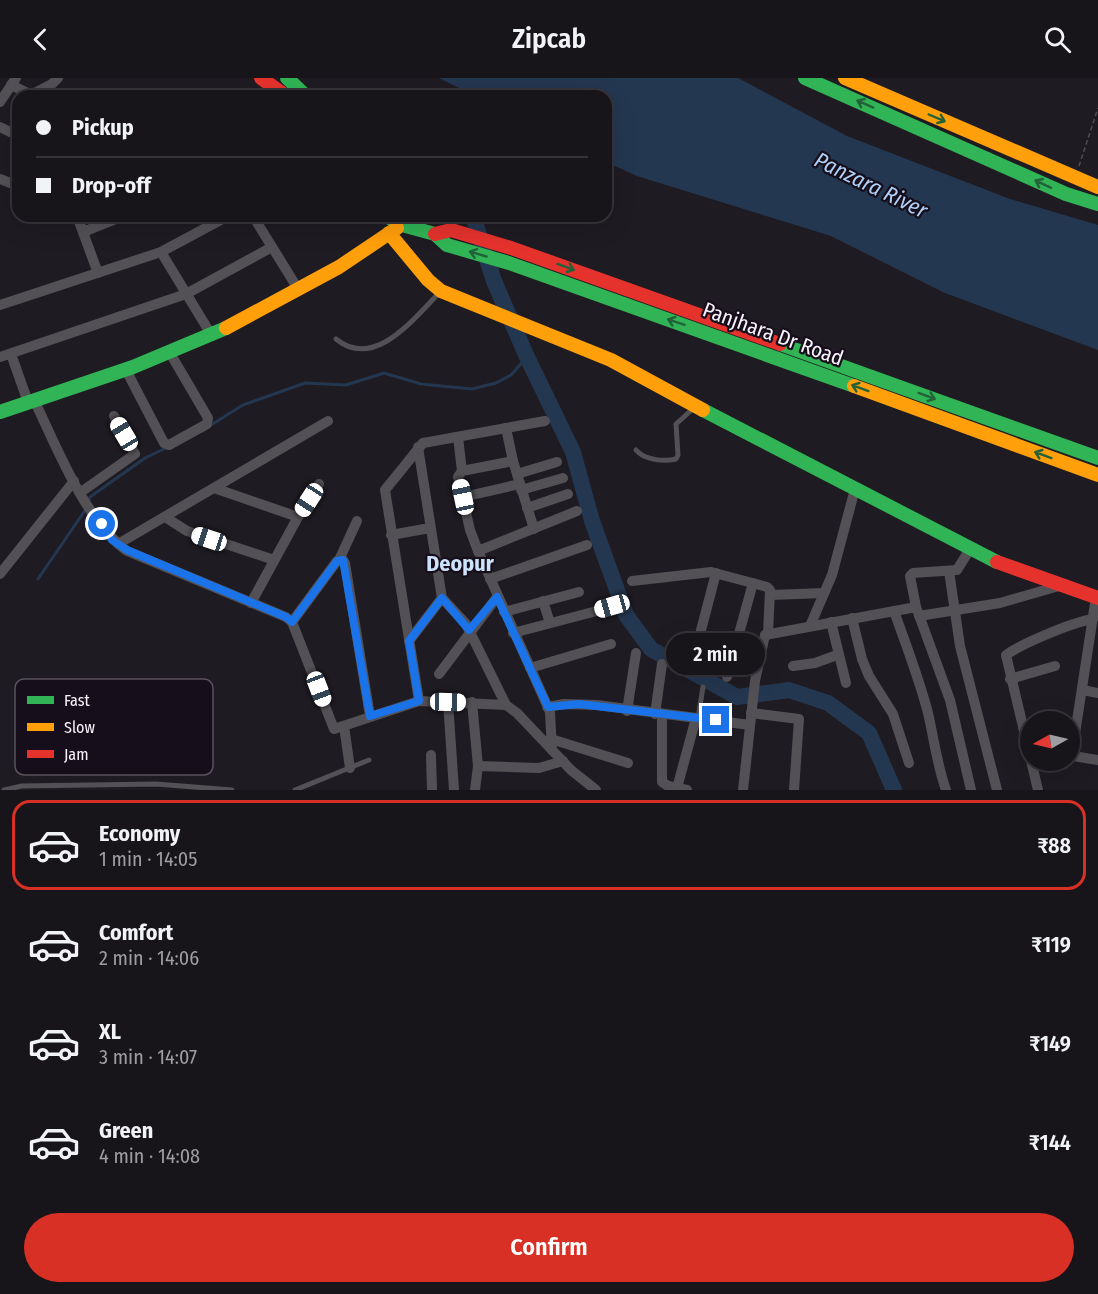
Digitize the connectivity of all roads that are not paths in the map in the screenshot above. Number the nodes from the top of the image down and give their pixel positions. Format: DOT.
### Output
graph roads {
  1 [pos="58,78"];
  2 [pos="261,78"];
  3 [pos="287,78"];
  4 [pos="805,78"];
  5 [pos="845,78"];
  6 [pos="14,82"];
  7 [pos="42,90"];
  8 [pos="280,90"];
  9 [pos="300,90"];
  10 [pos="0,102"];
  11 [pos="1098,188"];
  12 [pos="1098,204"];
  13 [pos="79,222"];
  14 [pos="108,222"];
  15 [pos="217,222"];
  16 [pos="257,222"];
  17 [pos="397,222"];
  18 [pos="402,225"];
  19 [pos="83,232"];
  20 [pos="389,233"];
  21 [pos="435,234"];
  22 [pos="272,247"];
  23 [pos="161,252"];
  24 [pos="98,273"];
  25 [pos="298,289"];
  26 [pos="441,291"];
  27 [pos="186,294"];
  28 [pos="0,305"];
  29 [pos="212,336"];
  30 [pos="336,339"];
  31 [pos="170,353"];
  32 [pos="6,355"];
  33 [pos="126,370"];
  34 [pos="31,401"];
  35 [pos="696,406"];
  36 [pos="0,412"];
  37 [pos="114,416"];
  38 [pos="328,421"];
  39 [pos="545,421"];
  40 [pos="506,428"];
  41 [pos="458,436"];
  42 [pos="418,447"];
  43 [pos="636,450"];
  44 [pos="1098,458"];
  45 [pos="513,461"];
  46 [pos="557,462"];
  47 [pos="462,471"];
  48 [pos="1098,475"];
  49 [pos="563,478"];
  50 [pos="74,481"];
  51 [pos="519,482"];
  52 [pos="320,484"];
  53 [pos="214,488"];
  54 [pos="855,489"];
  55 [pos="568,494"];
  56 [pos="463,497"];
  57 [pos="86,500"];
  58 [pos="527,508"];
  59 [pos="577,512"];
  60 [pos="165,517"];
  61 [pos="298,517"];
  62 [pos="357,521"];
  63 [pos="430,528"];
  64 [pos="534,529"];
  65 [pos="391,535"];
  66 [pos="118,544"];
  67 [pos="587,545"];
  68 [pos="970,549"];
  69 [pos="478,551"];
  70 [pos="274,560"];
  71 [pos="339,560"];
  72 [pos="949,571"];
  73 [pos="716,573"];
  74 [pos="0,574"];
  75 [pos="490,579"];
  76 [pos="632,581"];
  77 [pos="753,583"];
  78 [pos="1060,586"];
  79 [pos="579,592"];
  80 [pos="824,593"];
  81 [pos="770,595"];
  82 [pos="497,597"];
  83 [pos="1097,597"];
  84 [pos="442,598"];
  85 [pos="543,601"];
  86 [pos="251,603"];
  87 [pos="612,606"];
  88 [pos="954,610"];
  89 [pos="894,611"];
  90 [pos="918,611"];
  91 [pos="504,612"];
  92 [pos="852,618"];
  93 [pos="1093,619"];
  94 [pos="292,622"];
  95 [pos="831,622"];
  96 [pos="550,623"];
  97 [pos="810,626"];
  98 [pos="469,630"];
  99 [pos="513,633"];
  100 [pos="768,634"];
  101 [pos="409,641"];
  102 [pos="611,644"];
  103 [pos="636,653"];
  104 [pos="837,655"];
  105 [pos="694,657"];
  106 [pos="663,664"];
  107 [pos="793,666"];
  108 [pos="1056,666"];
  109 [pos="530,668"];
  110 [pos="439,674"];
  111 [pos="727,677"];
  112 [pos="1010,679"];
  113 [pos="846,683"];
  114 [pos="704,687"];
  115 [pos="1083,690"];
  116 [pos="1098,693"];
  117 [pos="419,701"];
  118 [pos="448,702"];
  119 [pos="472,702"];
  120 [pos="506,705"];
  121 [pos="548,707"];
  122 [pos="752,708"];
  123 [pos="627,711"];
  124 [pos="1021,711"];
  125 [pos="658,714"];
  126 [pos="370,716"];
  127 [pos="697,718"];
  128 [pos="750,725"];
  129 [pos="344,726"];
  130 [pos="552,744"];
  131 [pos="431,755"];
  132 [pos="369,760"];
  133 [pos="1098,760"];
  134 [pos="563,761"];
  135 [pos="628,763"];
  136 [pos="909,763"];
  137 [pos="478,766"];
  138 [pos="350,768"];
  139 [pos="1034,771"];
  140 [pos="682,789"];
  141 [pos="4,790"];
  142 [pos="232,790"];
  143 [pos="295,790"];
  144 [pos="432,790"];
  145 [pos="454,790"];
  146 [pos="475,790"];
  147 [pos="596,790"];
  148 [pos="742,790"];
  149 [pos="794,790"];
  150 [pos="946,790"];
  151 [pos="971,790"];
  152 [pos="998,790"];
  153 [pos="1038,790"];
  1 -- 7 [label="street"];
  2 -- 8 [label="street"];
  3 -- 9 [label="street"];
  12 -- 4 [label="street, one-way"];
  5 -- 11 [label="street, one-way"];
  6 -- 10 [label="street"];
  13 -- 19 [label="street"];
  14 -- 19 [label="street"];
  15 -- 23 [label="street"];
  16 -- 22 [label="street"];
  17 -- 18 [label="street, Panjhara Dr Road"];
  18 -- 20 [label="street"];
  18 -- 21 [label="street, Panjhara Dr Road"];
  19 -- 24 [label="street"];
  20 -- 25 [label="street"];
  20 -- 26 [label="street"];
  21 -- 44 [label="street, Panjhara Dr Road, one-way"];
  48 -- 21 [label="street, Panjhara Dr Road, one-way"];
  22 -- 25 [label="street"];
  22 -- 27 [label="street"];
  23 -- 24 [label="street"];
  23 -- 27 [label="street"];
  24 -- 28 [label="street"];
  25 -- 29 [label="street"];
  26 -- 30 [label="lane"];
  26 -- 35 [label="street"];
  27 -- 29 [label="street"];
  27 -- 32 [label="street"];
  29 -- 31 [label="street"];
  31 -- 33 [label="street"];
  31 -- 33 [label="street"];
  32 -- 34 [label="street"];
  33 -- 34 [label="street"];
  34 -- 36 [label="street"];
  34 -- 50 [label="street"];
  35 -- 43 [label="lane"];
  35 -- 54 [label="street"];
  37 -- 57 [label="street"];
  38 -- 53 [label="street"];
  39 -- 40 [label="street"];
  40 -- 41 [label="street"];
  40 -- 45 [label="street"];
  41 -- 42 [label="street"];
  41 -- 47 [label="street"];
  42 -- 63 [label="street"];
  42 -- 65 [label="street"];
  45 -- 47 [label="street"];
  45 -- 51 [label="street"];
  46 -- 51 [label="street"];
  47 -- 56 [label="street"];
  49 -- 51 [label="street"];
  50 -- 57 [label="street"];
  50 -- 74 [label="street"];
  51 -- 56 [label="street"];
  51 -- 58 [label="street"];
  52 -- 61 [label="street"];
  53 -- 60 [label="street"];
  53 -- 61 [label="street"];
  54 -- 68 [label="street"];
  54 -- 80 [label="street"];
  55 -- 58 [label="street"];
  56 -- 69 [label="street"];
  57 -- 66 [label="street"];
  58 -- 64 [label="street"];
  59 -- 64 [label="street"];
  60 -- 66 [label="street"];
  60 -- 70 [label="street"];
  61 -- 70 [label="street"];
  62 -- 71 [label="street"];
  63 -- 65 [label="street"];
  63 -- 84 [label="street"];
  64 -- 69 [label="street"];
  65 -- 101 [label="street"];
  66 -- 86 [label="street"];
  67 -- 75 [label="street"];
  68 -- 72 [label="street"];
  68 -- 78 [label="street"];
  69 -- 75 [label="street"];
  70 -- 86 [label="street"];
  71 -- 94 [label="street"];
  71 -- 126 [label="street"];
  72 -- 88 [label="street"];
  72 -- 90 [label="street"];
  73 -- 76 [label="street"];
  73 -- 77 [label="street"];
  73 -- 105 [label="street"];
  75 -- 82 [label="street"];
  77 -- 81 [label="street"];
  77 -- 111 [label="street"];
  78 -- 83 [label="street"];
  78 -- 88 [label="street"];
  79 -- 85 [label="street"];
  80 -- 81 [label="street"];
  80 -- 97 [label="street"];
  81 -- 100 [label="street"];
  82 -- 91 [label="street"];
  82 -- 98 [label="street"];
  83 -- 93 [label="street"];
  84 -- 98 [label="street"];
  84 -- 101 [label="street"];
  85 -- 91 [label="street"];
  85 -- 96 [label="street"];
  86 -- 94 [label="street"];
  87 -- 96 [label="street"];
  88 -- 90 [label="street"];
  88 -- 152 [label="street"];
  89 -- 90 [label="street"];
  89 -- 92 [label="street"];
  89 -- 150 [label="street"];
  90 -- 151 [label="street"];
  91 -- 99 [label="street"];
  92 -- 95 [label="street"];
  92 -- 136 [label="street"];
  93 -- 112 [label="street"];
  93 -- 115 [label="street"];
  94 -- 129 [label="street"];
  95 -- 97 [label="street"];
  95 -- 104 [label="street"];
  96 -- 99 [label="street"];
  97 -- 100 [label="street"];
  98 -- 110 [label="street"];
  98 -- 120 [label="street"];
  99 -- 109 [label="street"];
  100 -- 122 [label="street"];
  101 -- 117 [label="street"];
  102 -- 109 [label="street"];
  103 -- 123 [label="street"];
  104 -- 107 [label="street"];
  104 -- 113 [label="street"];
  106 -- 125 [label="street"];
  108 -- 112 [label="street"];
  109 -- 121 [label="street"];
  112 -- 124 [label="street"];
  114 -- 127 [label="lane"];
  115 -- 116 [label="street"];
  115 -- 133 [label="street"];
  117 -- 118 [label="street"];
  117 -- 126 [label="street"];
  118 -- 119 [label="street"];
  118 -- 145 [label="street"];
  119 -- 120 [label="street"];
  119 -- 137 [label="street"];
  120 -- 130 [label="street"];
  121 -- 123 [label="street"];
  121 -- 130 [label="street"];
  122 -- 128 [label="street"];
  122 -- 149 [label="street"];
  123 -- 125 [label="street"];
  125 -- 127 [label="street"];
  125 -- 140 [label="street"];
  126 -- 129 [label="street"];
  127 -- 128 [label="street"];
  127 -- 140 [label="street"];
  128 -- 148 [label="street"];
  129 -- 138 [label="street"];
  130 -- 134 [label="street"];
  130 -- 135 [label="street"];
  131 -- 144 [label="street"];
  132 -- 138 [label="lane"];
  134 -- 137 [label="street"];
  134 -- 147 [label="street"];
  137 -- 146 [label="street"];
  138 -- 143 [label="lane"];
  139 -- 153 [label="street"];
  141 -- 142 [label="lane"];
}
